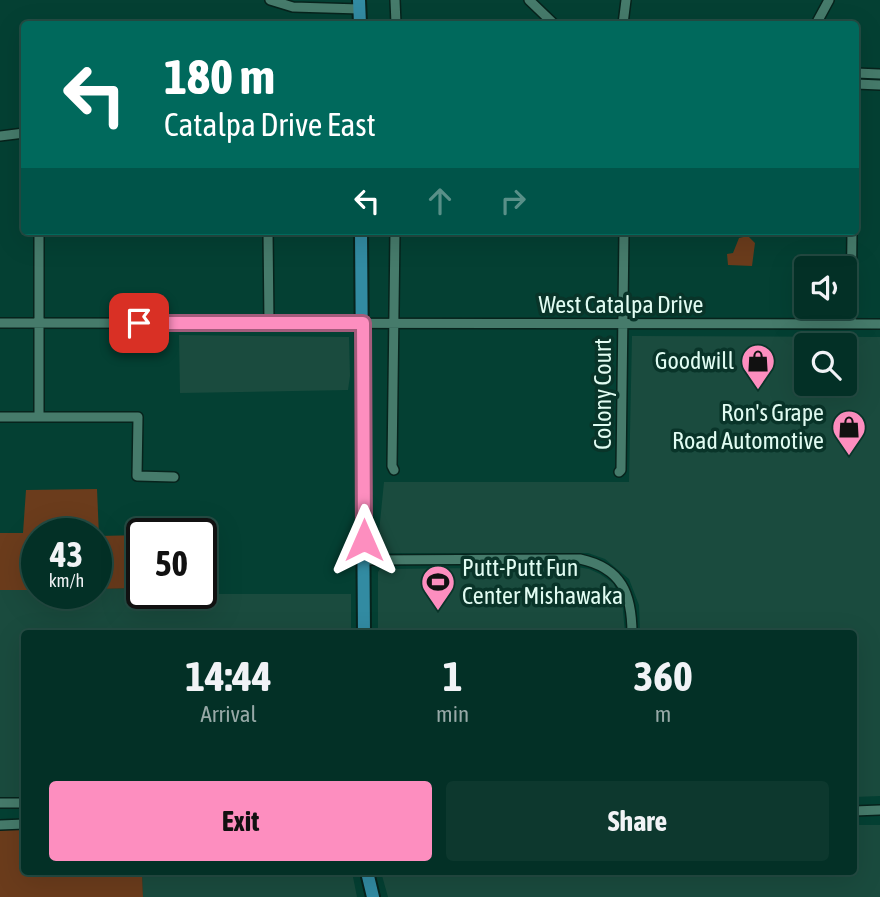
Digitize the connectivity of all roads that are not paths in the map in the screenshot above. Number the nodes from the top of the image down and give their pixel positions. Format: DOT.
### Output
graph roads {
  1 [pos="270,0"];
  2 [pos="395,0"];
  3 [pos="529,0"];
  4 [pos="625,0"];
  5 [pos="829,0"];
  6 [pos="359,4"];
  7 [pos="396,21"];
  8 [pos="551,21"];
  9 [pos="623,21"];
  10 [pos="818,21"];
  11 [pos="859,74"];
  12 [pos="880,74"];
  13 [pos="859,84"];
  14 [pos="880,85"];
  15 [pos="21,133"];
  16 [pos="0,136"];
  17 [pos="39,235"];
  18 [pos="268,235"];
  19 [pos="361,235"];
  20 [pos="395,235"];
  21 [pos="624,235"];
  22 [pos="852,235"];
  23 [pos="0,323"];
  24 [pos="38,323"];
  25 [pos="269,323"];
  26 [pos="363,323"];
  27 [pos="851,323"];
  28 [pos="395,324"];
  29 [pos="622,324"];
  30 [pos="880,324"];
  31 [pos="39,416"];
  32 [pos="0,417"];
  33 [pos="394,470"];
  34 [pos="619,472"];
  35 [pos="174,477"];
  36 [pos="364,560"];
  37 [pos="364,630"];
  38 [pos="632,630"];
  39 [pos="0,803"];
  40 [pos="21,803"];
  41 [pos="880,810"];
  42 [pos="857,811"];
  43 [pos="21,824"];
  44 [pos="0,825"];
  45 [pos="368,875"];
  46 [pos="373,897"];
  1 -- 6 [label="street"];
  2 -- 7 [label="street"];
  3 -- 8 [label="street"];
  4 -- 9 [label="street"];
  5 -- 10 [label="street"];
  11 -- 12 [label="street"];
  13 -- 14 [label="street"];
  15 -- 16 [label="street"];
  17 -- 24 [label="street"];
  18 -- 25 [label="street"];
  19 -- 26 [label="main road"];
  20 -- 28 [label="street"];
  21 -- 29 [label="street, Colony Court"];
  22 -- 27 [label="street"];
  23 -- 24 [label="street, West Catalpa Drive"];
  24 -- 25 [label="street, West Catalpa Drive"];
  24 -- 31 [label="street"];
  25 -- 26 [label="street, West Catalpa Drive"];
  26 -- 28 [label="street, West Catalpa Drive"];
  26 -- 36 [label="main road"];
  27 -- 29 [label="street, West Catalpa Drive"];
  27 -- 30 [label="street, West Catalpa Drive"];
  28 -- 29 [label="street, West Catalpa Drive"];
  28 -- 33 [label="street"];
  29 -- 34 [label="street, Colony Court"];
  31 -- 32 [label="street"];
  31 -- 35 [label="street"];
  36 -- 37 [label="main road"];
  36 -- 38 [label="street"];
  39 -- 40 [label="street"];
  41 -- 42 [label="street"];
  43 -- 44 [label="street"];
  45 -- 46 [label="main road"];
}
